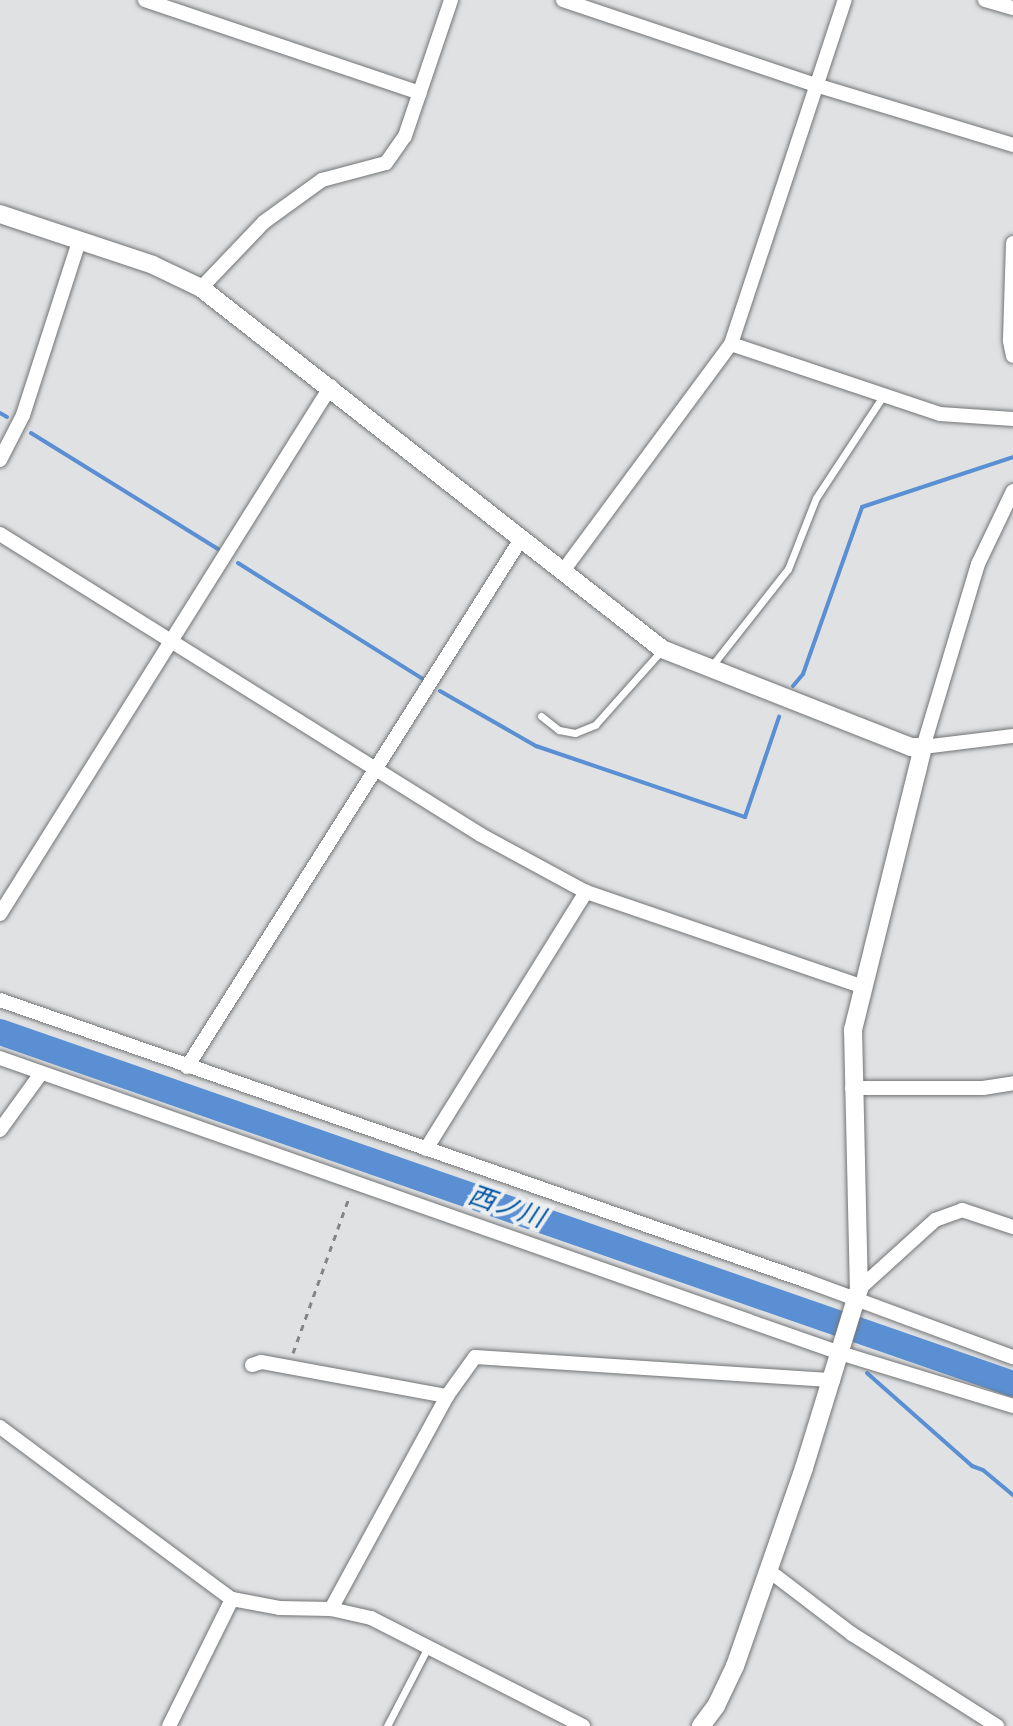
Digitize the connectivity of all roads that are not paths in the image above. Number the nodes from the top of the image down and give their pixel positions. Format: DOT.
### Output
graph roads {
  1 [pos="145,0"];
  2 [pos="451,0"];
  3 [pos="563,0"];
  4 [pos="845,0"];
  5 [pos="985,0"];
  6 [pos="1013,8"];
  7 [pos="819,86"];
  8 [pos="420,93"];
  9 [pos="1013,145"];
  10 [pos="0,214"];
  11 [pos="80,239"];
  12 [pos="1013,243"];
  13 [pos="201,288"];
  14 [pos="731,344"];
  15 [pos="1013,356"];
  16 [pos="331,386"];
  17 [pos="883,396"];
  18 [pos="1013,419"];
  19 [pos="6,433"];
  20 [pos="0,460"];
  21 [pos="1013,491"];
  22 [pos="0,534"];
  23 [pos="521,539"];
  24 [pos="563,571"];
  25 [pos="172,639"];
  26 [pos="662,649"];
  27 [pos="709,669"];
  28 [pos="541,716"];
  29 [pos="1013,736"];
  30 [pos="923,747"];
  31 [pos="377,769"];
  32 [pos="586,892"];
  33 [pos="0,914"];
  34 [pos="863,987"];
  35 [pos="0,1000"];
  36 [pos="0,1058"];
  37 [pos="187,1067"];
  38 [pos="40,1075"];
  39 [pos="1013,1083"];
  40 [pos="852,1088"];
  41 [pos="0,1130"];
  42 [pos="426,1149"];
  43 [pos="1013,1227"];
  44 [pos="856,1300"];
  45 [pos="842,1347"];
  46 [pos="1013,1357"];
  47 [pos="252,1365"];
  48 [pos="833,1380"];
  49 [pos="447,1396"];
  50 [pos="1013,1406"];
  51 [pos="0,1427"];
  52 [pos="768,1570"];
  53 [pos="232,1599"];
  54 [pos="331,1609"];
  55 [pos="428,1647"];
  56 [pos="169,1726"];
  57 [pos="387,1726"];
  58 [pos="583,1726"];
  59 [pos="701,1726"];
  60 [pos="997,1726"];
  1 -- 8 [label="street"];
  2 -- 8 [label="street"];
  3 -- 7 [label="street"];
  4 -- 7 [label="street"];
  5 -- 6 [label="street"];
  7 -- 9 [label="street"];
  7 -- 14 [label="street"];
  8 -- 13 [label="street"];
  10 -- 11 [label="street"];
  11 -- 13 [label="street"];
  11 -- 19 [label="street"];
  12 -- 15 [label="street"];
  13 -- 16 [label="street"];
  14 -- 17 [label="street"];
  14 -- 24 [label="street"];
  16 -- 23 [label="street"];
  16 -- 25 [label="street"];
  17 -- 18 [label="street"];
  17 -- 27 [label="lane"];
  19 -- 20 [label="street"];
  21 -- 30 [label="street"];
  22 -- 25 [label="street"];
  23 -- 24 [label="street"];
  23 -- 31 [label="street"];
  24 -- 26 [label="street"];
  25 -- 31 [label="street"];
  25 -- 33 [label="street"];
  26 -- 27 [label="street"];
  26 -- 28 [label="lane"];
  27 -- 30 [label="street"];
  29 -- 30 [label="street"];
  30 -- 34 [label="street"];
  31 -- 32 [label="street"];
  31 -- 37 [label="street"];
  32 -- 34 [label="street"];
  32 -- 42 [label="street"];
  34 -- 40 [label="street"];
  35 -- 37 [label="street"];
  36 -- 38 [label="street"];
  37 -- 42 [label="street"];
  38 -- 41 [label="street"];
  38 -- 45 [label="street"];
  39 -- 40 [label="street"];
  40 -- 44 [label="street"];
  42 -- 44 [label="street"];
  43 -- 44 [label="street"];
  44 -- 45 [label="street"];
  44 -- 46 [label="street"];
  45 -- 48 [label="street"];
  45 -- 50 [label="street"];
  47 -- 49 [label="street"];
  48 -- 49 [label="street"];
  48 -- 52 [label="street"];
  49 -- 54 [label="street"];
  51 -- 53 [label="street"];
  52 -- 59 [label="street"];
  52 -- 60 [label="street"];
  53 -- 54 [label="street"];
  53 -- 56 [label="street"];
  54 -- 55 [label="street"];
  55 -- 57 [label="lane"];
  55 -- 58 [label="street"];
}
